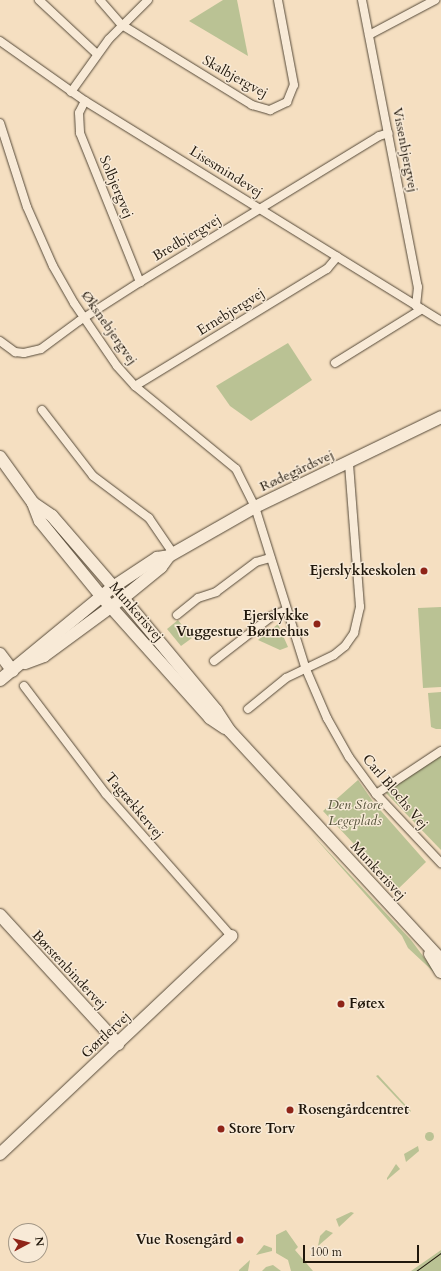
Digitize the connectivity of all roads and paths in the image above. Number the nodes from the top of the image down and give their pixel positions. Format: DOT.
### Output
graph roads {
  1 [pos="39,0"];
  2 [pos="100,0"];
  3 [pos="148,0"];
  4 [pos="278,0"];
  5 [pos="362,0"];
  6 [pos="435,0"];
  7 [pos="122,25"];
  8 [pos="369,35"];
  9 [pos="0,41"];
  10 [pos="97,54"];
  11 [pos="71,92"];
  12 [pos="85,100"];
  13 [pos="0,123"];
  14 [pos="389,133"];
  15 [pos="260,209"];
  16 [pos="337,257"];
  17 [pos="140,282"];
  18 [pos="419,307"];
  19 [pos="84,318"];
  20 [pos="441,321"];
  21 [pos="0,341"];
  22 [pos="335,363"];
  23 [pos="136,386"];
  24 [pos="42,410"];
  25 [pos="441,417"];
  26 [pos="0,457"];
  27 [pos="349,463"];
  28 [pos="33,503"];
  29 [pos="255,506"];
  30 [pos="168,555"];
  31 [pos="270,558"];
  32 [pos="112,598"];
  33 [pos="287,610"];
  34 [pos="177,615"];
  35 [pos="0,654"];
  36 [pos="214,661"];
  37 [pos="305,667"];
  38 [pos="17,668"];
  39 [pos="0,680"];
  40 [pos="24,686"];
  41 [pos="248,709"];
  42 [pos="229,730"];
  43 [pos="441,751"];
  44 [pos="376,794"];
  45 [pos="441,863"];
  46 [pos="0,915"];
  47 [pos="231,936"];
  48 [pos="424,944"];
  49 [pos="441,960"];
  50 [pos="441,972"];
  51 [pos="118,1044"];
  52 [pos="0,1154"];
  1 -- 10 [label="street"];
  2 -- 7 [label="street, Skalbjergvej"];
  3 -- 7 [label="street"];
  4 -- 7 [label="street, Skalbjergvej"];
  5 -- 8 [label="street, Vissenbjergvej"];
  6 -- 8 [label="street"];
  7 -- 10 [label="street"];
  8 -- 14 [label="street, Vissenbjergvej"];
  9 -- 11 [label="street, Lisesmindevej"];
  10 -- 11 [label="street"];
  11 -- 12 [label="street, Lisesmindevej"];
  12 -- 15 [label="street, Lisesmindevej"];
  12 -- 17 [label="street, Solbjergvej"];
  13 -- 19 [label="street, Øksnebjergvej"];
  14 -- 15 [label="street, Bredbjergvej"];
  14 -- 18 [label="street, Vissenbjergvej"];
  15 -- 16 [label="street, Lisesmindevej"];
  15 -- 17 [label="street, Bredbjergvej"];
  16 -- 18 [label="street, Lisesmindevej"];
  16 -- 23 [label="street, Ernebjergvej"];
  17 -- 19 [label="street, Bredbjergvej"];
  18 -- 20 [label="street, Lisesmindevej"];
  18 -- 22 [label="street"];
  19 -- 21 [label="street, Bredbjergvej"];
  19 -- 23 [label="street, Øksnebjergvej"];
  23 -- 29 [label="street, Øksnebjergvej"];
  24 -- 30 [label="street"];
  25 -- 27 [label="street, Rødegårdsvej"];
  26 -- 28 [label="street, Munkerisvej"];
  27 -- 29 [label="street, Rødegårdsvej"];
  27 -- 37 [label="street"];
  28 -- 32 [label="street, Munkerisvej"];
  28 -- 32 [label="street, Munkerisvej"];
  29 -- 30 [label="street, Rødegårdsvej"];
  29 -- 31 [label="street, Carl Blochs Vej"];
  30 -- 32 [label="street, Rødegårdsvej"];
  31 -- 33 [label="street, Carl Blochs Vej"];
  31 -- 34 [label="street"];
  32 -- 38 [label="street, Rødegårdsvej"];
  32 -- 38 [label="street, Rødegårdsvej"];
  32 -- 42 [label="street, Munkerisvej"];
  32 -- 42 [label="street, Munkerisvej"];
  33 -- 36 [label="street"];
  33 -- 37 [label="street, Carl Blochs Vej"];
  35 -- 38 [label="street"];
  37 -- 41 [label="street"];
  37 -- 44 [label="street, Carl Blochs Vej"];
  38 -- 39 [label="street, Rødegårdsvej"];
  40 -- 47 [label="street, Tagtækkervej"];
  42 -- 48 [label="street, Munkerisvej"];
  43 -- 44 [label="street"];
  44 -- 45 [label="street, Carl Blochs Vej"];
  46 -- 51 [label="street, Børstenbindervej"];
  47 -- 51 [label="street, Gørtlervej"];
  48 -- 49 [label="street, Munkerisvej"];
  48 -- 50 [label="street, Munkerisvej"];
  51 -- 52 [label="street, Gørtlervej"];
}
